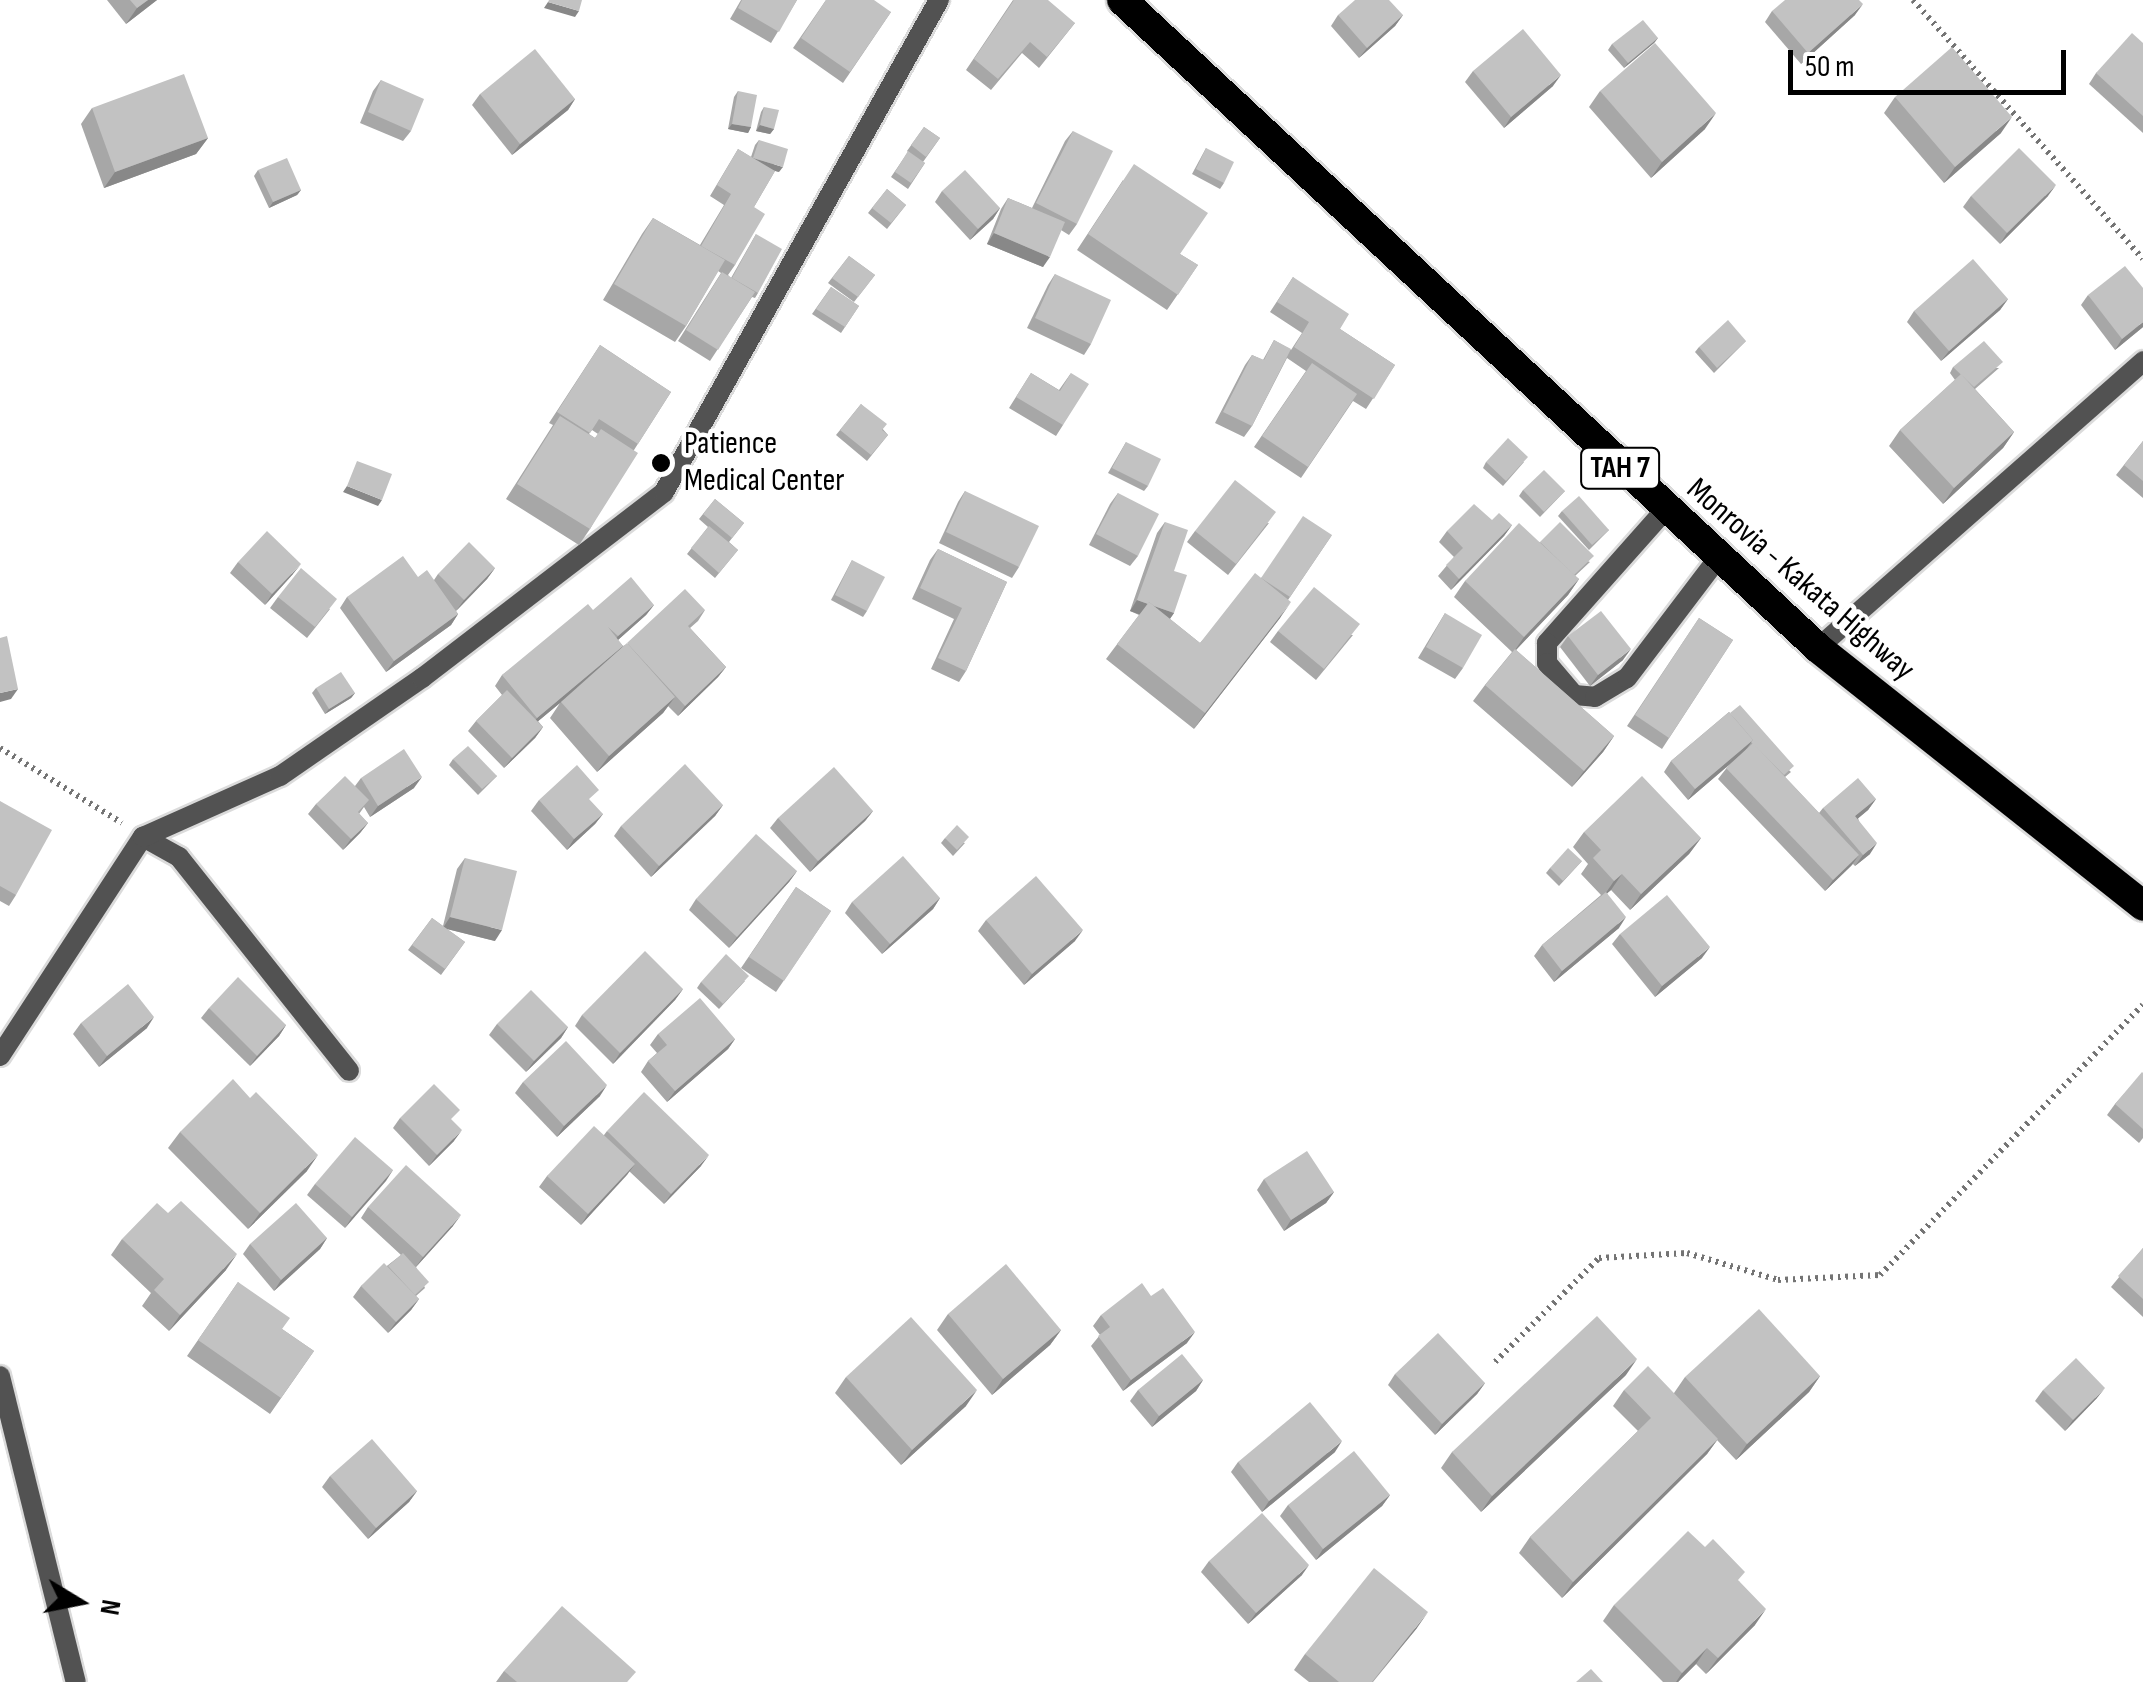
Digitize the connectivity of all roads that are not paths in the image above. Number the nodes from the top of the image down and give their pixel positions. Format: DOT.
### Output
graph roads {
  1 [pos="939,0"];
  2 [pos="1122,0"];
  3 [pos="2143,361"];
  4 [pos="1665,510"];
  5 [pos="1718,558"];
  6 [pos="1818,648"];
  7 [pos="144,836"];
  8 [pos="2143,906"];
  9 [pos="0,1056"];
  10 [pos="349,1072"];
  11 [pos="0,1376"];
  12 [pos="76,1682"];
  1 -- 7 [label="street"];
  2 -- 4 [label="highway, Monrovia - Kakata Highway / TAH 7"];
  3 -- 6 [label="street"];
  4 -- 5 [label="highway, Monrovia - Kakata Highway / TAH 7"];
  4 -- 5 [label="street"];
  5 -- 6 [label="highway, Monrovia - Kakata Highway / TAH 7"];
  6 -- 8 [label="highway, Monrovia - Kakata Highway / TAH 7"];
  7 -- 9 [label="street"];
  7 -- 10 [label="street"];
  11 -- 12 [label="street"];
}
